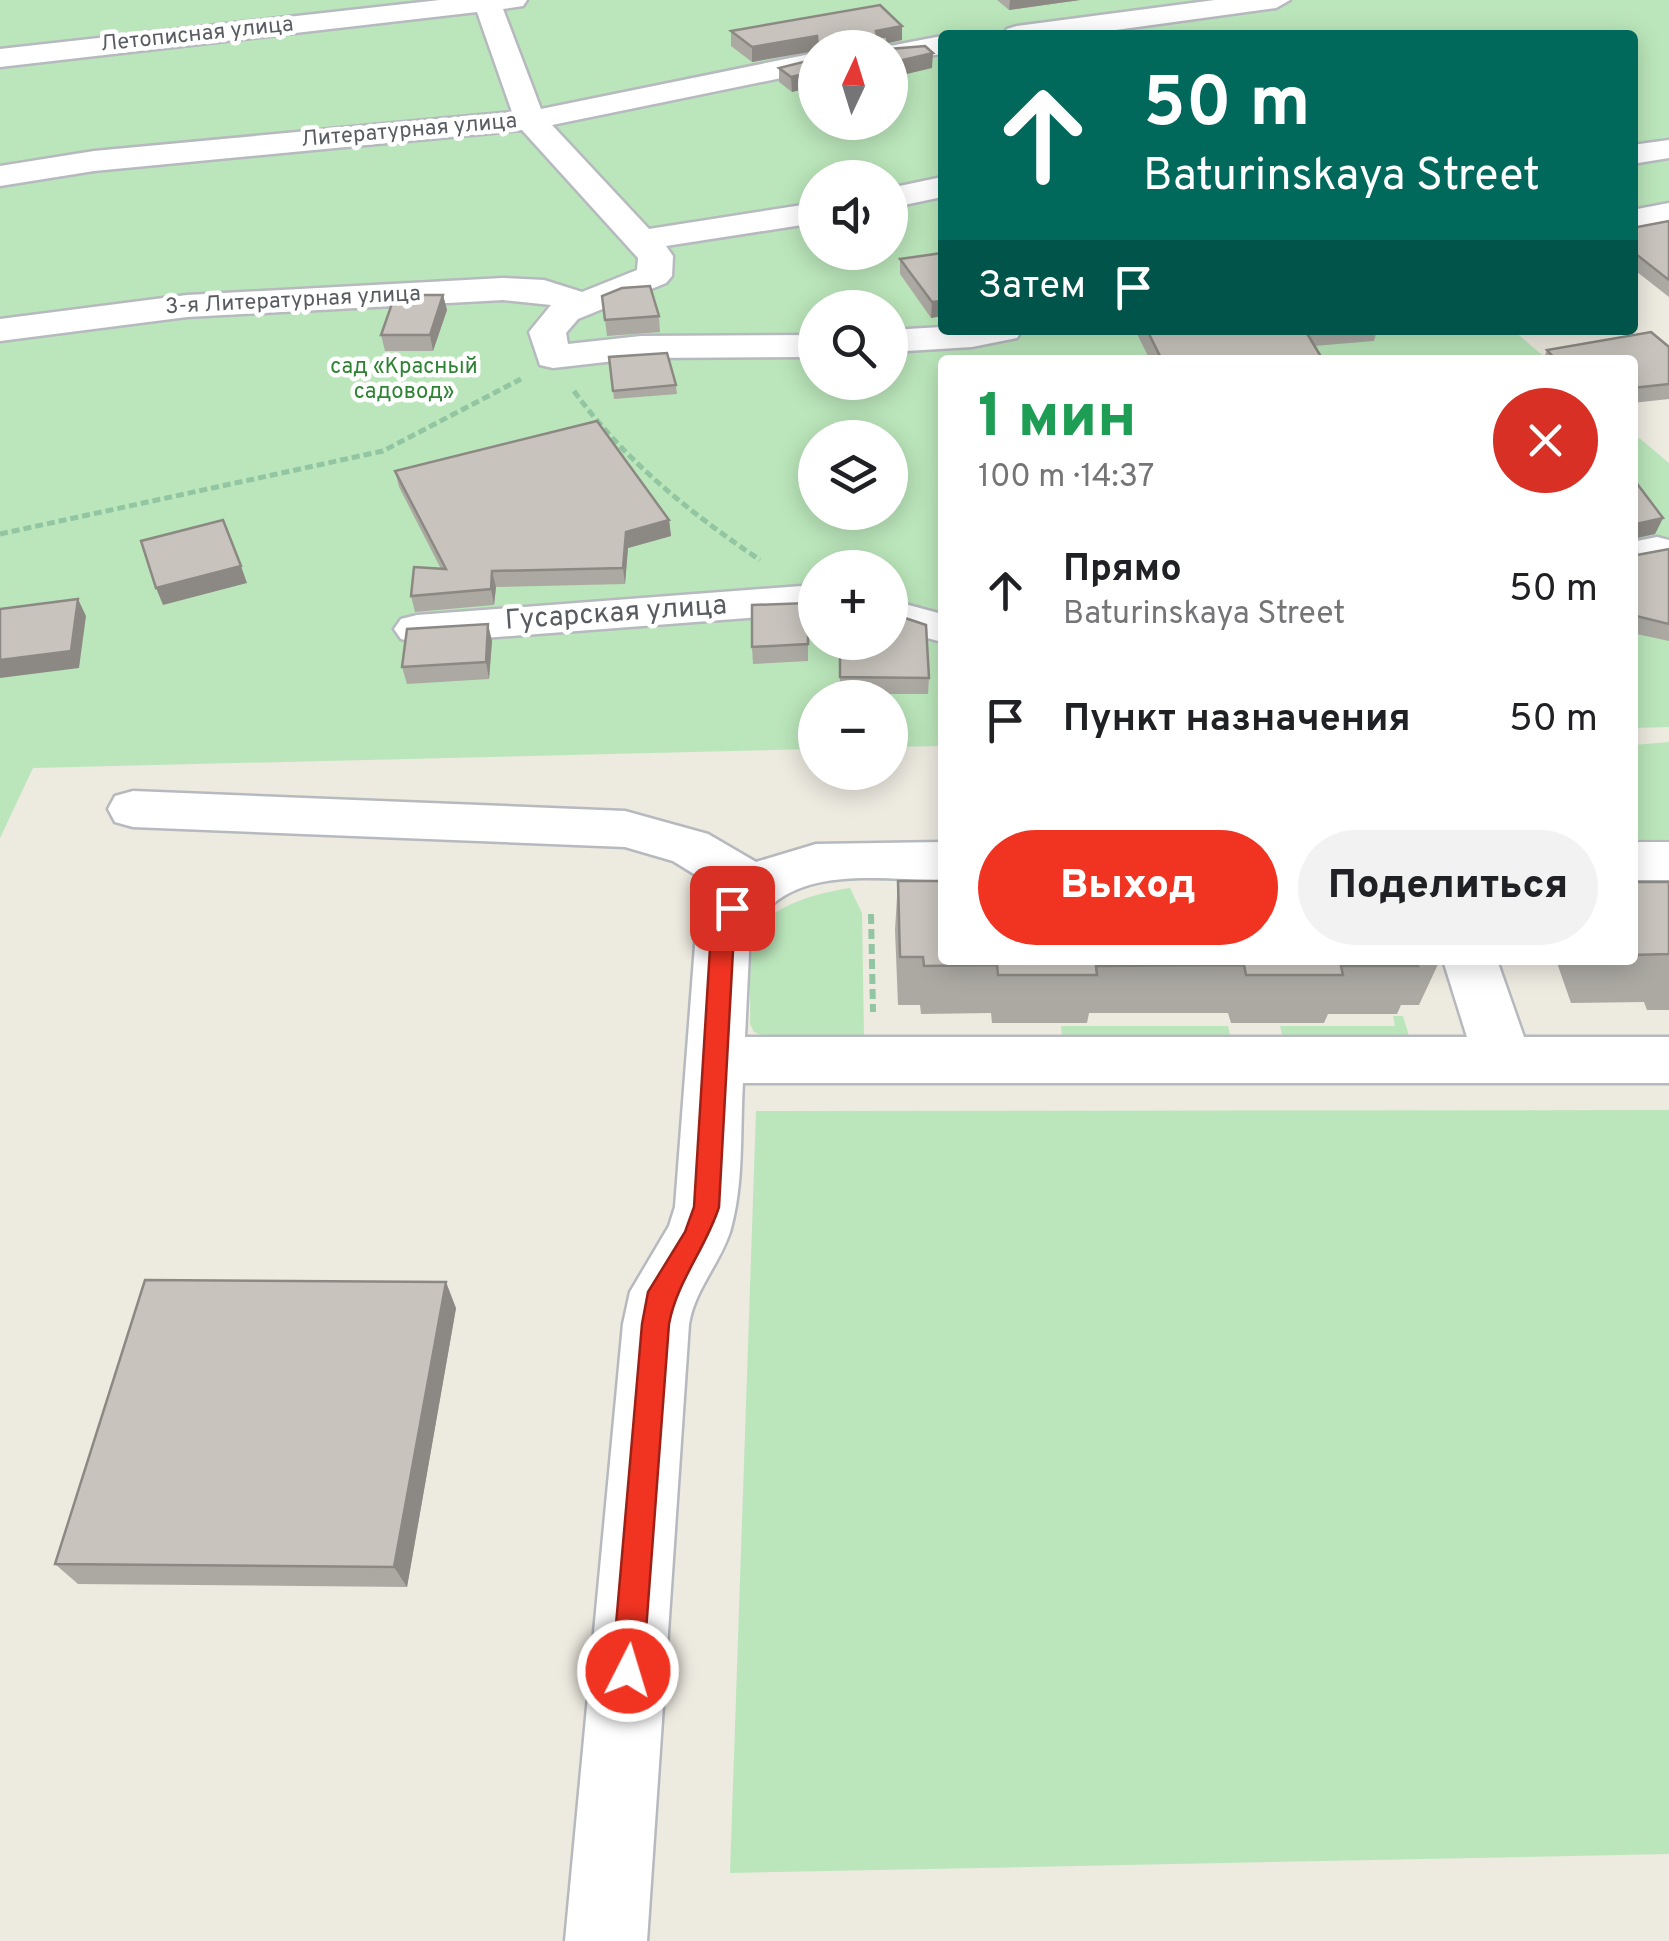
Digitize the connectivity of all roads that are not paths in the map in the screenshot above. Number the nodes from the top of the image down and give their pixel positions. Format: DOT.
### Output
graph roads {
  1 [pos="209,0"];
  2 [pos="1276,0"];
  3 [pos="495,1"];
  4 [pos="1054,30"];
  5 [pos="216,32"];
  6 [pos="938,46"];
  7 [pos="908,50"];
  8 [pos="0,58"];
  9 [pos="798,65"];
  10 [pos="530,120"];
  11 [pos="1669,149"];
  12 [pos="1638,154"];
  13 [pos="0,176"];
  14 [pos="938,188"];
  15 [pos="908,194"];
  16 [pos="798,216"];
  17 [pos="1647,217"];
  18 [pos="642,240"];
  19 [pos="1669,240"];
  20 [pos="586,304"];
  21 [pos="0,330"];
  22 [pos="977,335"];
  23 [pos="908,340"];
  24 [pos="798,346"];
  25 [pos="798,600"];
  26 [pos="908,619"];
  27 [pos="938,627"];
  28 [pos="417,629"];
  29 [pos="133,809"];
  30 [pos="938,861"];
  31 [pos="1638,861"];
  32 [pos="1669,861"];
  33 [pos="753,886"];
  34 [pos="1472,965"];
  35 [pos="1503,1059"];
  36 [pos="715,1060"];
  37 [pos="1669,1060"];
  38 [pos="606,1941"];
  1 -- 5 [label="street"];
  2 -- 4 [label="street"];
  3 -- 5 [label="street, Летописная улица"];
  3 -- 10 [label="street"];
  5 -- 8 [label="street, Летописная улица"];
  6 -- 7 [label="street"];
  9 -- 10 [label="street, Литературная улица"];
  10 -- 13 [label="street, Литературная улица"];
  10 -- 18 [label="street"];
  11 -- 12 [label="street"];
  14 -- 15 [label="street"];
  16 -- 18 [label="street"];
  17 -- 19 [label="street"];
  18 -- 20 [label="street"];
  20 -- 21 [label="street, 3-я Литературная улица"];
  20 -- 24 [label="street"];
  22 -- 23 [label="street"];
  25 -- 28 [label="street, Гусарская улица"];
  26 -- 27 [label="street"];
  29 -- 33 [label="street"];
  30 -- 33 [label="street"];
  31 -- 32 [label="street"];
  33 -- 36 [label="street"];
  34 -- 35 [label="street"];
  35 -- 36 [label="street"];
  35 -- 37 [label="street"];
  36 -- 38 [label="street"];
}
